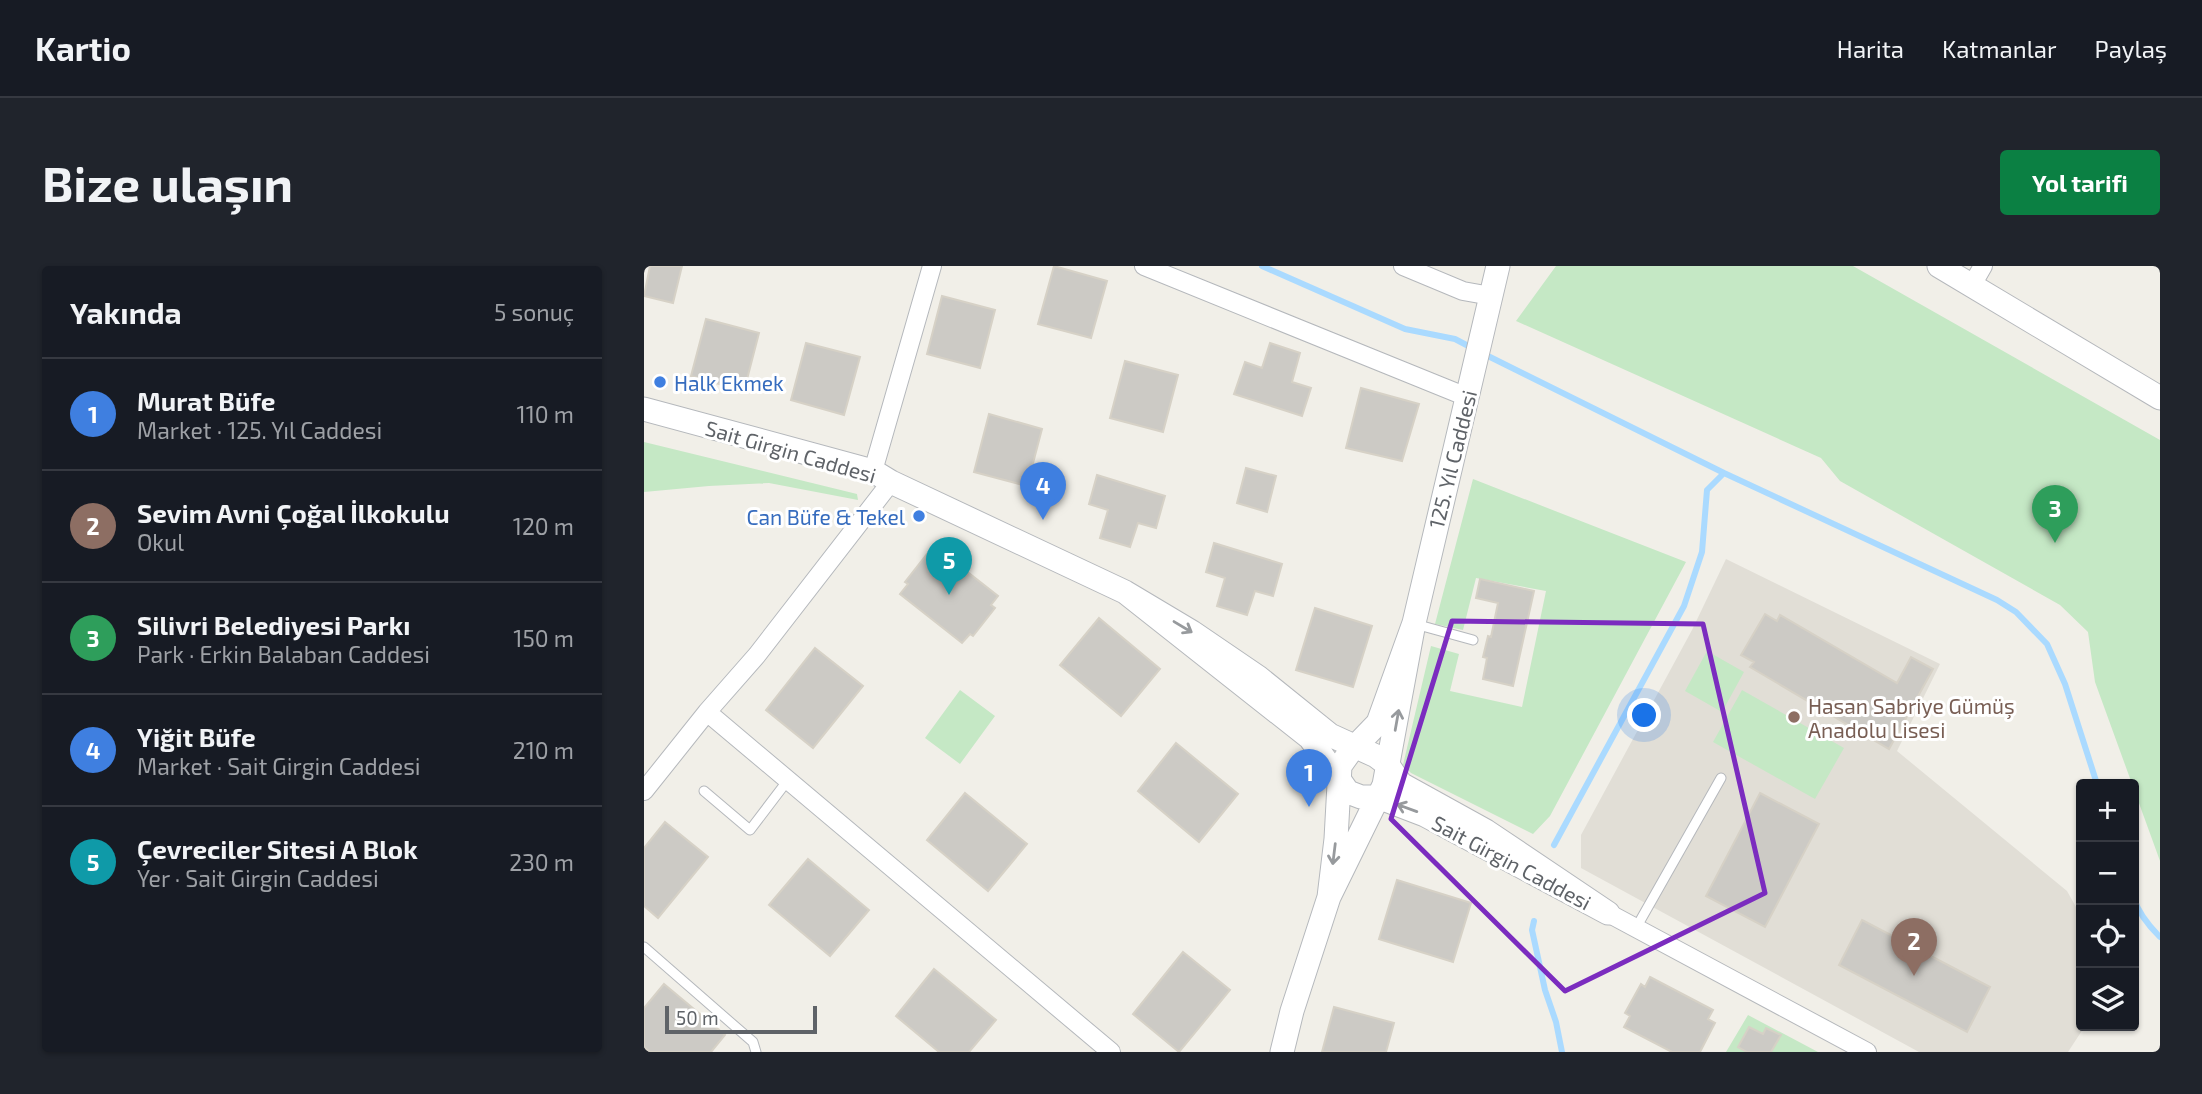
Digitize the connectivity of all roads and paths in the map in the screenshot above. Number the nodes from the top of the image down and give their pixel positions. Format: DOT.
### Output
graph roads {
  1 [pos="932,266"];
  2 [pos="1144,266"];
  3 [pos="1404,266"];
  4 [pos="1498,266"];
  5 [pos="1507,266"];
  6 [pos="1939,266"];
  7 [pos="1978,276"];
  8 [pos="1491,296"];
  9 [pos="1467,397"];
  10 [pos="2160,398"];
  11 [pos="645,411"];
  12 [pos="882,477"];
  13 [pos="1125,592"];
  14 [pos="1414,623"];
  15 [pos="1474,639"];
  16 [pos="708,712"];
  17 [pos="1356,746"];
  18 [pos="1388,765"];
  19 [pos="1339,778"];
  20 [pos="1721,778"];
  21 [pos="788,780"];
  22 [pos="644,791"];
  23 [pos="704,791"];
  24 [pos="1378,797"];
  25 [pos="1329,897"];
  26 [pos="1608,914"];
  27 [pos="1636,928"];
  28 [pos="644,947"];
  29 [pos="756,1052"];
  30 [pos="1111,1052"];
  31 [pos="1282,1052"];
  32 [pos="1867,1052"];
  1 -- 12 [label="street"];
  2 -- 9 [label="street"];
  3 -- 8 [label="street"];
  4 -- 8 [label="street"];
  5 -- 8 [label="street"];
  6 -- 7 [label="street"];
  7 -- 10 [label="street"];
  8 -- 9 [label="street, 125. Yıl Caddesi"];
  9 -- 14 [label="street, 125. Yıl Caddesi"];
  11 -- 12 [label="street, Sait Girgin Caddesi"];
  12 -- 13 [label="street, Sait Girgin Caddesi"];
  12 -- 16 [label="street"];
  13 -- 17 [label="street, Sait Girgin Caddesi, one-way"];
  13 -- 19 [label="street, Sait Girgin Caddesi"];
  14 -- 15 [label="lane"];
  14 -- 17 [label="street, 125. Yıl Caddesi"];
  18 -- 14 [label="street, 125. Yıl Caddesi, one-way"];
  16 -- 21 [label="street"];
  16 -- 22 [label="street"];
  17 -- 18 [label="street, Sait Girgin Caddesi"];
  17 -- 19 [label="street, 125. Yıl Caddesi"];
  18 -- 24 [label="street, 125. Yıl Caddesi"];
  18 -- 26 [label="street, Sait Girgin Caddesi"];
  19 -- 24 [label="street, Sait Girgin Caddesi"];
  19 -- 25 [label="street, 125. Yıl Caddesi, one-way"];
  20 -- 27 [label="lane"];
  21 -- 23 [label="lane"];
  21 -- 30 [label="street"];
  24 -- 25 [label="street, 125. Yıl Caddesi"];
  26 -- 24 [label="street, Sait Girgin Caddesi, one-way"];
  25 -- 31 [label="street, 125. Yıl Caddesi"];
  26 -- 27 [label="street"];
  27 -- 32 [label="street"];
  28 -- 29 [label="lane"];
}
